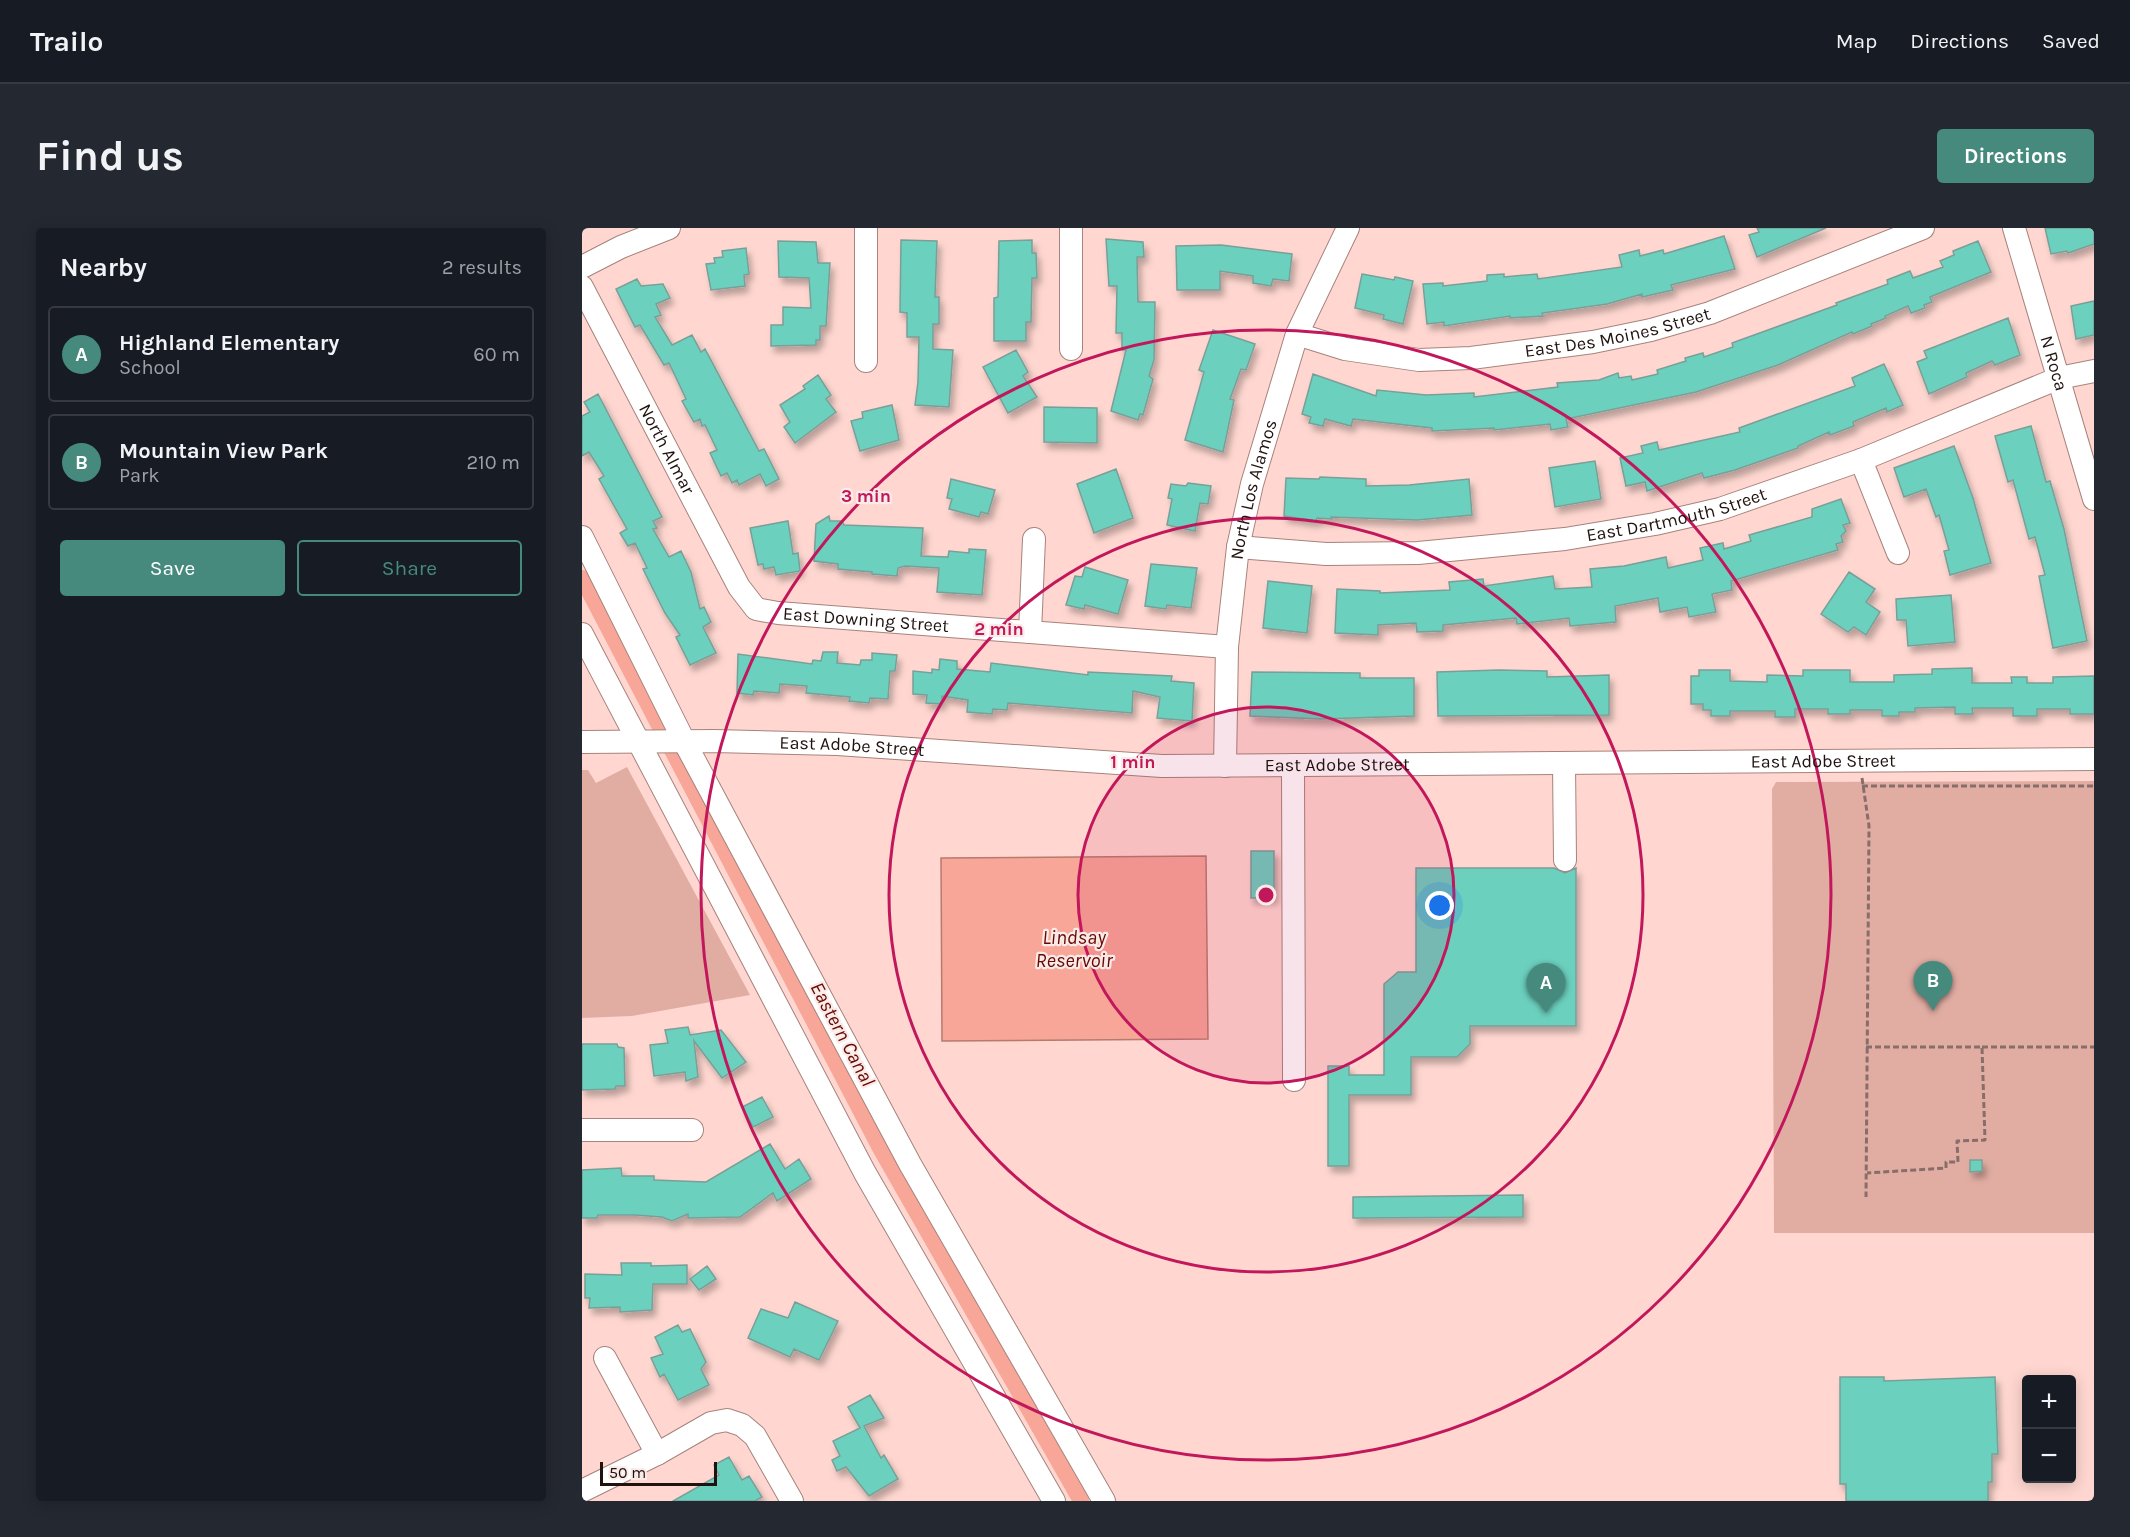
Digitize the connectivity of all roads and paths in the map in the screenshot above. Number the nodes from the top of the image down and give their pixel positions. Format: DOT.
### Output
graph roads {
  1 [pos="669,228"];
  2 [pos="866,228"];
  3 [pos="1071,228"];
  4 [pos="1923,228"];
  5 [pos="2014,228"];
  6 [pos="1339,231"];
  7 [pos="582,267"];
  8 [pos="582,287"];
  9 [pos="1297,334"];
  10 [pos="1071,349"];
  11 [pos="866,362"];
  12 [pos="2094,370"];
  13 [pos="2059,378"];
  14 [pos="1861,460"];
  15 [pos="2094,499"];
  16 [pos="582,537"];
  17 [pos="1034,540"];
  18 [pos="1238,547"];
  19 [pos="1898,553"];
  20 [pos="756,609"];
  21 [pos="1030,632"];
  22 [pos="582,634"];
  23 [pos="1227,647"];
  24 [pos="684,741"];
  25 [pos="582,742"];
  26 [pos="639,742"];
  27 [pos="2094,759"];
  28 [pos="1862,761"];
  29 [pos="1564,763"];
  30 [pos="1293,765"];
  31 [pos="1225,766"];
  32 [pos="1862,786"];
  33 [pos="2094,786"];
  34 [pos="1565,860"];
  35 [pos="1866,1047"];
  36 [pos="1982,1047"];
  37 [pos="2094,1047"];
  38 [pos="1294,1080"];
  39 [pos="582,1130"];
  40 [pos="692,1130"];
  41 [pos="1867,1173"];
  42 [pos="1866,1197"];
  43 [pos="605,1358"];
  44 [pos="657,1454"];
  45 [pos="582,1491"];
  46 [pos="792,1501"];
  47 [pos="1054,1501"];
  48 [pos="1104,1501"];
  1 -- 7 [label="street"];
  2 -- 11 [label="street"];
  3 -- 10 [label="street"];
  4 -- 9 [label="street, East Des Moines Street"];
  5 -- 13 [label="street, N Roca"];
  6 -- 9 [label="street, North Los Alamos"];
  8 -- 20 [label="street, North Almar"];
  9 -- 18 [label="street, North Los Alamos"];
  12 -- 13 [label="street, East Dartmouth Street"];
  13 -- 14 [label="street, East Dartmouth Street"];
  13 -- 15 [label="street, N Roca"];
  14 -- 18 [label="street, East Dartmouth Street"];
  14 -- 19 [label="street"];
  16 -- 24 [label="street"];
  17 -- 21 [label="street"];
  18 -- 23 [label="street, North Los Alamos"];
  20 -- 21 [label="street, East Downing Street"];
  21 -- 23 [label="street, East Downing Street"];
  22 -- 26 [label="street"];
  23 -- 31 [label="street, North Los Alamos"];
  24 -- 26 [label="street, East Adobe Street"];
  24 -- 31 [label="street, East Adobe Street"];
  24 -- 48 [label="street"];
  25 -- 26 [label="street, East Adobe Street"];
  26 -- 47 [label="street"];
  27 -- 28 [label="street, East Adobe Street"];
  28 -- 29 [label="street, East Adobe Street"];
  28 -- 32 [label="path"];
  29 -- 30 [label="street, East Adobe Street"];
  29 -- 34 [label="street"];
  30 -- 31 [label="street, East Adobe Street"];
  30 -- 38 [label="street"];
  32 -- 33 [label="path"];
  32 -- 35 [label="path"];
  35 -- 36 [label="path"];
  35 -- 41 [label="path"];
  36 -- 37 [label="path"];
  36 -- 41 [label="path"];
  39 -- 40 [label="street"];
  41 -- 42 [label="path"];
  43 -- 44 [label="street"];
  44 -- 45 [label="street"];
  44 -- 46 [label="street"];
}
